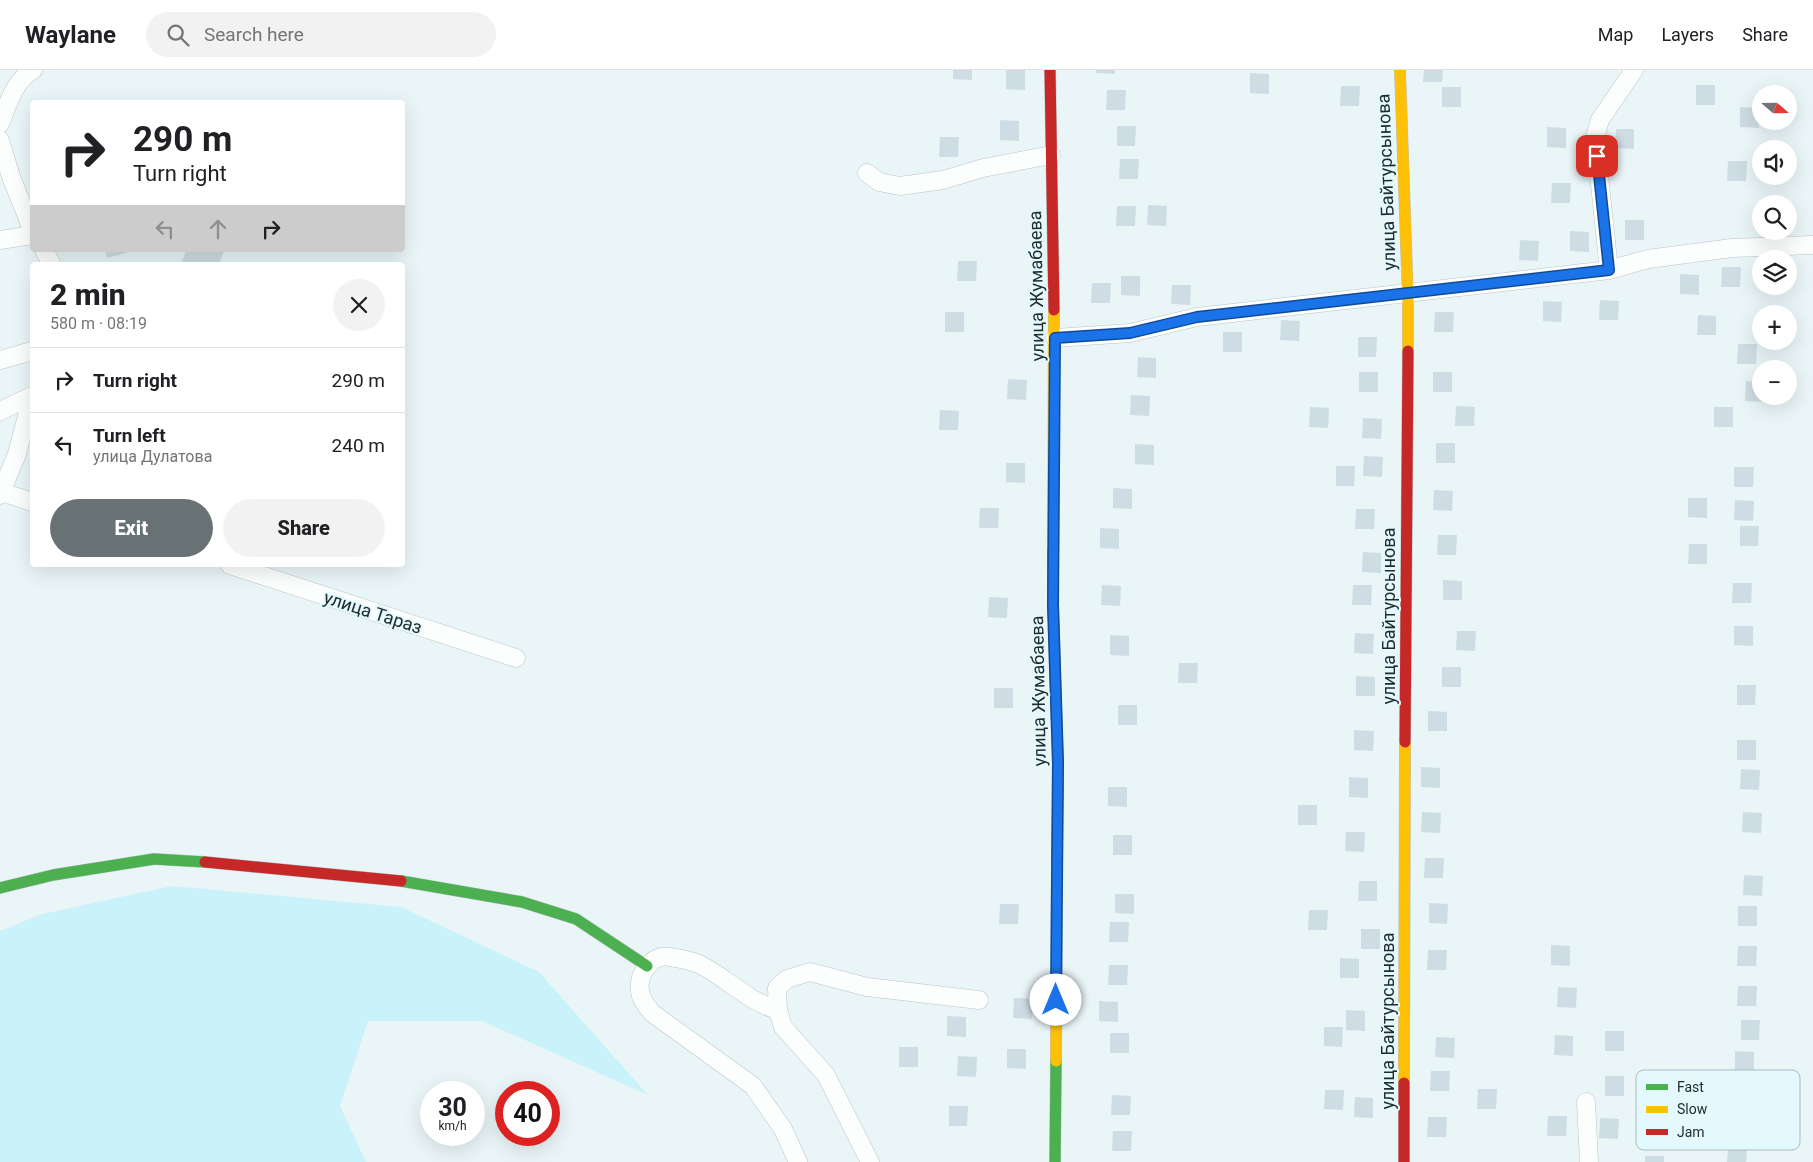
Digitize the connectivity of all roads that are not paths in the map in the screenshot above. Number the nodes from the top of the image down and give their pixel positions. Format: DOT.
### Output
graph roads {
  1 [pos="1050,70"];
  2 [pos="1400,70"];
  3 [pos="1634,70"];
  4 [pos="29,72"];
  5 [pos="0,124"];
  6 [pos="0,140"];
  7 [pos="1051,155"];
  8 [pos="867,173"];
  9 [pos="30,224"];
  10 [pos="30,235"];
  11 [pos="0,240"];
  12 [pos="1813,245"];
  13 [pos="1609,270"];
  14 [pos="1407,294"];
  15 [pos="1055,338"];
  16 [pos="30,352"];
  17 [pos="0,360"];
  18 [pos="30,397"];
  19 [pos="30,404"];
  20 [pos="0,411"];
  21 [pos="1,493"];
  22 [pos="30,501"];
  23 [pos="236,567"];
  24 [pos="516,658"];
  25 [pos="0,888"];
  26 [pos="647,966"];
  27 [pos="979,1000"];
  28 [pos="778,1010"];
  29 [pos="1586,1102"];
  30 [pos="798,1162"];
  31 [pos="870,1162"];
  32 [pos="1055,1162"];
  33 [pos="1404,1162"];
  34 [pos="1589,1162"];
  1 -- 7 [label="street, улица Жумабаева"];
  2 -- 14 [label="street, улица Байтурсынова"];
  3 -- 13 [label="street"];
  4 -- 5 [label="street"];
  6 -- 9 [label="street"];
  7 -- 8 [label="street"];
  7 -- 15 [label="street, улица Жумабаева"];
  10 -- 11 [label="street"];
  12 -- 13 [label="street"];
  13 -- 14 [label="street"];
  14 -- 15 [label="street"];
  14 -- 33 [label="street, улица Байтурсынова"];
  15 -- 32 [label="street, улица Жумабаева"];
  16 -- 17 [label="street"];
  18 -- 20 [label="street"];
  19 -- 21 [label="street"];
  21 -- 22 [label="street"];
  23 -- 24 [label="street, улица Тараз"];
  25 -- 26 [label="street"];
  26 -- 28 [label="street"];
  26 -- 30 [label="street"];
  27 -- 28 [label="street"];
  28 -- 31 [label="street"];
  29 -- 34 [label="street"];
}
